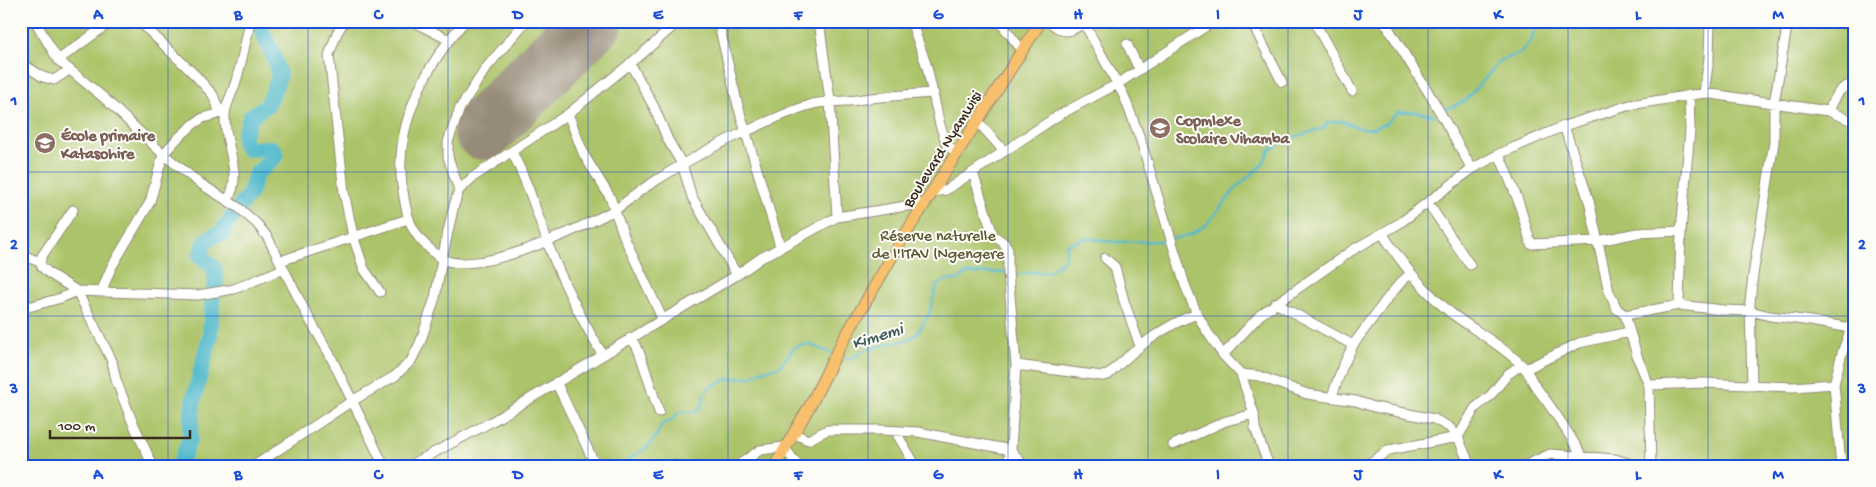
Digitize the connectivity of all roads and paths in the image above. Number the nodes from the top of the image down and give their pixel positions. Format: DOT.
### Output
graph roads {
  1 [pos="35,21"];
  2 [pos="112,21"];
  3 [pos="139,21"];
  4 [pos="250,21"];
  5 [pos="344,21"];
  6 [pos="412,21"];
  7 [pos="465,21"];
  8 [pos="526,21"];
  9 [pos="679,21"];
  10 [pos="718,21"];
  11 [pos="819,21"];
  12 [pos="911,21"];
  13 [pos="1000,21"];
  14 [pos="1041,21"];
  15 [pos="1048,21"];
  16 [pos="1214,21"];
  17 [pos="1251,21"];
  18 [pos="1314,21"];
  19 [pos="1384,21"];
  20 [pos="1710,21"];
  21 [pos="1788,21"];
  22 [pos="1084,22"];
  23 [pos="449,40"];
  24 [pos="1127,44"];
  25 [pos="1022,50"];
  26 [pos="58,60"];
  27 [pos="21,63"];
  28 [pos="630,63"];
  29 [pos="1139,69"];
  30 [pos="69,70"];
  31 [pos="1855,81"];
  32 [pos="1282,82"];
  33 [pos="1119,83"];
  34 [pos="1352,91"];
  35 [pos="934,93"];
  36 [pos="1704,93"];
  37 [pos="1689,95"];
  38 [pos="830,100"];
  39 [pos="1774,103"];
  40 [pos="1828,111"];
  41 [pos="223,112"];
  42 [pos="568,114"];
  43 [pos="978,121"];
  44 [pos="1855,122"];
  45 [pos="1564,126"];
  46 [pos="746,131"];
  47 [pos="512,152"];
  48 [pos="1004,152"];
  49 [pos="163,154"];
  50 [pos="958,154"];
  51 [pos="1500,154"];
  52 [pos="682,164"];
  53 [pos="1472,169"];
  54 [pos="973,173"];
  55 [pos="459,190"];
  56 [pos="933,192"];
  57 [pos="230,202"];
  58 [pos="1428,203"];
  59 [pos="925,204"];
  60 [pos="73,210"];
  61 [pos="614,210"];
  62 [pos="836,217"];
  63 [pos="408,218"];
  64 [pos="1681,231"];
  65 [pos="1382,233"];
  66 [pos="353,236"];
  67 [pos="1598,241"];
  68 [pos="547,242"];
  69 [pos="780,246"];
  70 [pos="21,249"];
  71 [pos="442,258"];
  72 [pos="1104,258"];
  73 [pos="40,262"];
  74 [pos="282,265"];
  75 [pos="1470,265"];
  76 [pos="1410,274"];
  77 [pos="737,275"];
  78 [pos="77,291"];
  79 [pos="100,292"];
  80 [pos="380,292"];
  81 [pos="1276,303"];
  82 [pos="1679,305"];
  83 [pos="21,309"];
  84 [pos="1750,311"];
  85 [pos="1197,314"];
  86 [pos="1625,315"];
  87 [pos="1855,317"];
  88 [pos="662,320"];
  89 [pos="1851,328"];
  90 [pos="1629,332"];
  91 [pos="630,338"];
  92 [pos="1353,345"];
  93 [pos="1140,346"];
  94 [pos="602,354"];
  95 [pos="1223,354"];
  96 [pos="1016,365"];
  97 [pos="1523,367"];
  98 [pos="1240,374"];
  99 [pos="556,382"];
  100 [pos="1649,384"];
  101 [pos="1834,384"];
  102 [pos="1752,386"];
  103 [pos="1332,396"];
  104 [pos="352,401"];
  105 [pos="659,412"];
  106 [pos="1254,414"];
  107 [pos="896,431"];
  108 [pos="794,434"];
  109 [pos="1458,437"];
  110 [pos="1173,445"];
  111 [pos="784,447"];
  112 [pos="1011,450"];
  113 [pos="1582,456"];
  114 [pos="593,460"];
  115 [pos="1541,462"];
  116 [pos="153,465"];
  117 [pos="254,466"];
  118 [pos="384,466"];
  119 [pos="409,466"];
  120 [pos="738,466"];
  121 [pos="775,466"];
  122 [pos="798,466"];
  123 [pos="916,466"];
  124 [pos="1007,466"];
  125 [pos="1024,466"];
  126 [pos="1269,466"];
  127 [pos="1365,466"];
  128 [pos="1470,466"];
  129 [pos="1524,466"];
  130 [pos="1638,466"];
  131 [pos="1651,466"];
  132 [pos="1841,466"];
  1 -- 26 [label="street"];
  2 -- 26 [label="street"];
  3 -- 41 [label="street"];
  4 -- 41 [label="street"];
  5 -- 66 [label="street"];
  6 -- 23 [label="street"];
  7 -- 23 [label="street"];
  8 -- 55 [label="street"];
  9 -- 28 [label="street"];
  10 -- 46 [label="street"];
  11 -- 38 [label="street"];
  12 -- 35 [label="street"];
  13 -- 25 [label="street"];
  14 -- 25 [label="main road, Boulevard Nyamwisi"];
  15 -- 22 [label="street"];
  16 -- 29 [label="street"];
  17 -- 32 [label="street"];
  18 -- 34 [label="street"];
  19 -- 53 [label="street"];
  20 -- 36 [label="street"];
  21 -- 39 [label="street"];
  22 -- 33 [label="street"];
  23 -- 63 [label="street"];
  24 -- 29 [label="street"];
  25 -- 43 [label="main road, Boulevard Nyamwisi"];
  26 -- 30 [label="street"];
  27 -- 30 [label="street"];
  28 -- 42 [label="street"];
  28 -- 52 [label="street"];
  29 -- 33 [label="street"];
  30 -- 49 [label="street"];
  31 -- 40 [label="street"];
  33 -- 48 [label="street"];
  33 -- 85 [label="street"];
  35 -- 38 [label="street"];
  35 -- 50 [label="street"];
  36 -- 37 [label="street"];
  36 -- 39 [label="street"];
  37 -- 45 [label="street"];
  37 -- 64 [label="street"];
  38 -- 46 [label="street"];
  38 -- 62 [label="street"];
  39 -- 40 [label="street"];
  39 -- 84 [label="street"];
  40 -- 44 [label="street"];
  41 -- 49 [label="street"];
  41 -- 57 [label="street"];
  42 -- 47 [label="street"];
  42 -- 61 [label="street"];
  43 -- 48 [label="street"];
  43 -- 50 [label="main road, Boulevard Nyamwisi"];
  45 -- 51 [label="street"];
  45 -- 67 [label="street"];
  46 -- 52 [label="street"];
  46 -- 69 [label="street"];
  47 -- 55 [label="street"];
  47 -- 68 [label="street"];
  48 -- 54 [label="street"];
  49 -- 57 [label="street"];
  49 -- 79 [label="street"];
  50 -- 56 [label="main road, Boulevard Nyamwisi"];
  51 -- 53 [label="street"];
  51 -- 67 [label="street"];
  52 -- 61 [label="street"];
  52 -- 77 [label="street"];
  53 -- 58 [label="street"];
  54 -- 56 [label="street"];
  54 -- 96 [label="street"];
  55 -- 71 [label="street"];
  56 -- 59 [label="main road, Boulevard Nyamwisi"];
  57 -- 74 [label="street"];
  58 -- 65 [label="street"];
  58 -- 75 [label="street"];
  59 -- 62 [label="street"];
  59 -- 108 [label="main road, Boulevard Nyamwisi"];
  60 -- 73 [label="street"];
  61 -- 68 [label="street"];
  61 -- 88 [label="street"];
  62 -- 69 [label="street"];
  63 -- 66 [label="street"];
  63 -- 71 [label="street"];
  64 -- 67 [label="street"];
  64 -- 82 [label="street"];
  65 -- 76 [label="street"];
  65 -- 81 [label="street"];
  66 -- 74 [label="street"];
  66 -- 80 [label="street"];
  67 -- 86 [label="street"];
  68 -- 71 [label="street"];
  68 -- 94 [label="street"];
  69 -- 77 [label="street"];
  70 -- 73 [label="street"];
  71 -- 104 [label="street"];
  72 -- 93 [label="street"];
  73 -- 78 [label="street"];
  74 -- 79 [label="street"];
  74 -- 104 [label="street"];
  76 -- 92 [label="street"];
  76 -- 97 [label="street"];
  77 -- 88 [label="street"];
  78 -- 79 [label="street"];
  78 -- 83 [label="street"];
  78 -- 116 [label="street"];
  81 -- 92 [label="street"];
  81 -- 95 [label="street"];
  82 -- 84 [label="street"];
  82 -- 86 [label="street"];
  84 -- 89 [label="street"];
  84 -- 102 [label="street"];
  85 -- 93 [label="street"];
  85 -- 95 [label="street"];
  86 -- 90 [label="street"];
  87 -- 89 [label="street"];
  88 -- 91 [label="street"];
  89 -- 101 [label="street"];
  90 -- 97 [label="street"];
  90 -- 100 [label="street"];
  91 -- 94 [label="street"];
  91 -- 105 [label="street"];
  92 -- 103 [label="street"];
  93 -- 96 [label="street"];
  94 -- 99 [label="street"];
  95 -- 98 [label="street"];
  96 -- 112 [label="street"];
  97 -- 109 [label="street"];
  97 -- 113 [label="street"];
  98 -- 103 [label="street"];
  98 -- 106 [label="street"];
  99 -- 114 [label="street"];
  99 -- 119 [label="street"];
  100 -- 102 [label="street"];
  100 -- 131 [label="street"];
  101 -- 102 [label="street"];
  101 -- 132 [label="street"];
  103 -- 109 [label="street"];
  104 -- 117 [label="street"];
  104 -- 118 [label="street"];
  106 -- 110 [label="street"];
  106 -- 126 [label="street"];
  107 -- 108 [label="street"];
  107 -- 112 [label="street"];
  107 -- 123 [label="street"];
  108 -- 111 [label="main road"];
  109 -- 127 [label="street"];
  109 -- 128 [label="street"];
  111 -- 120 [label="street"];
  111 -- 121 [label="main road"];
  111 -- 122 [label="street"];
  112 -- 124 [label="street"];
  112 -- 125 [label="street"];
  113 -- 115 [label="street"];
  113 -- 130 [label="street"];
  115 -- 129 [label="street"];
}
